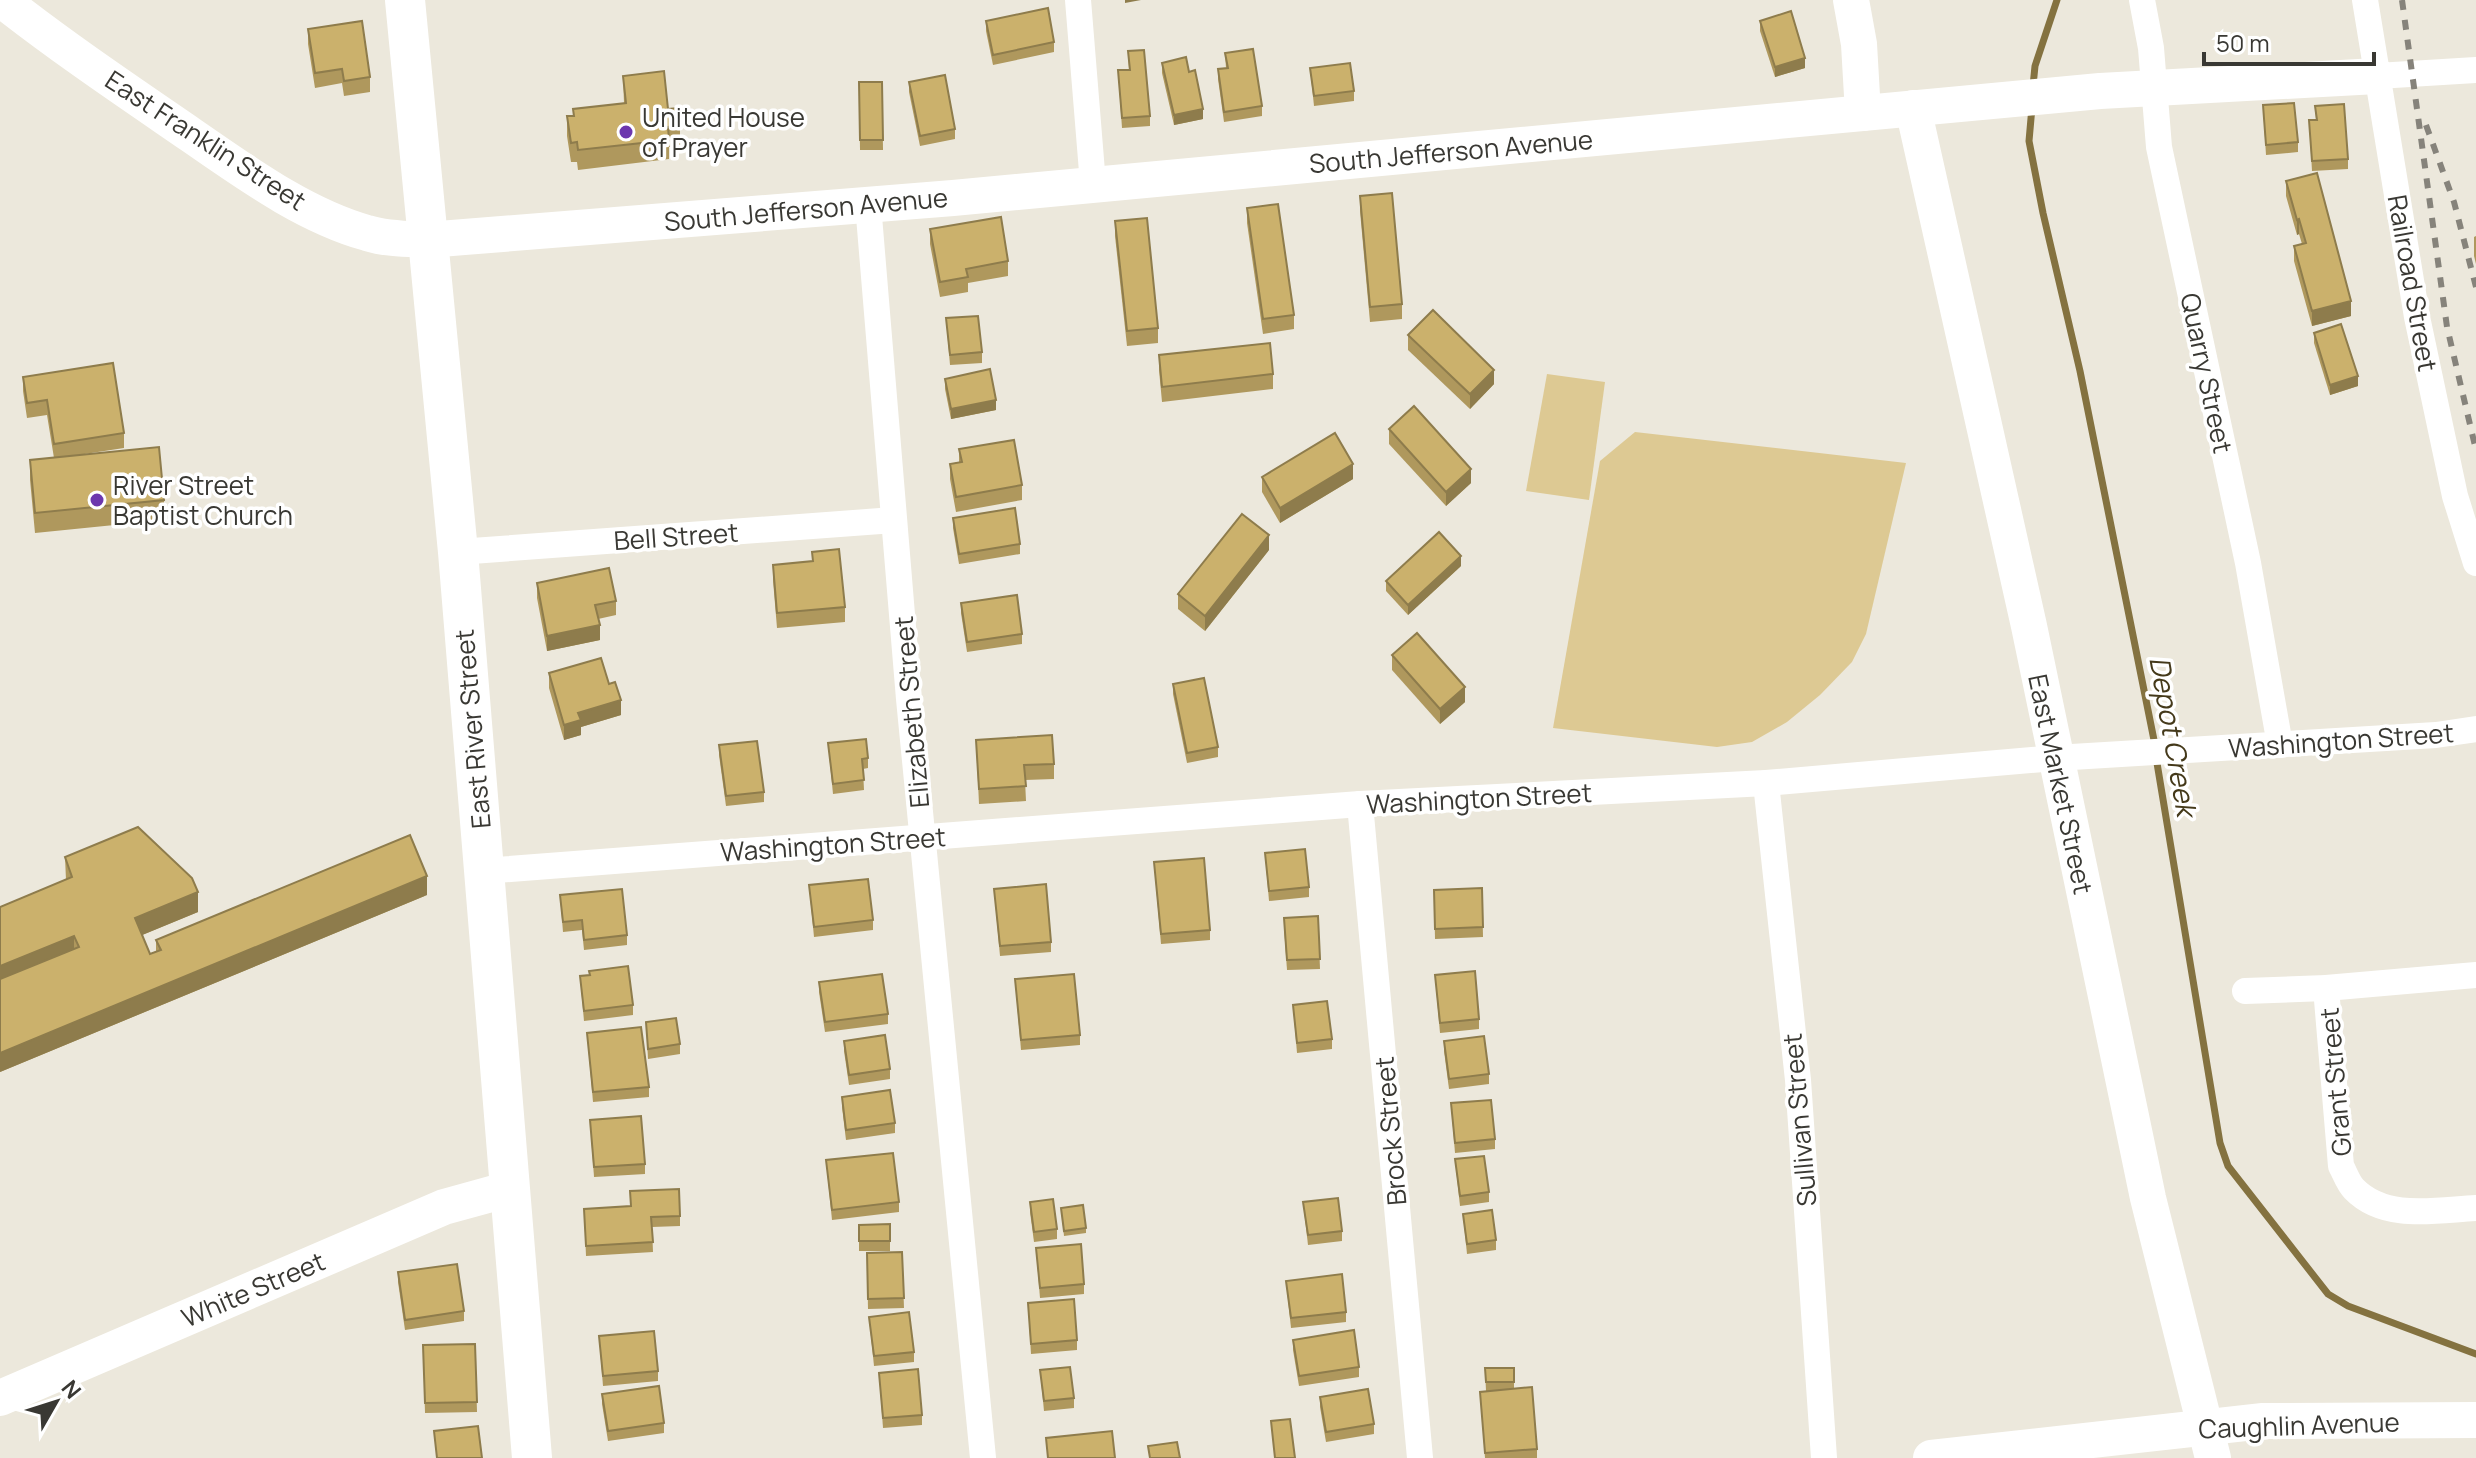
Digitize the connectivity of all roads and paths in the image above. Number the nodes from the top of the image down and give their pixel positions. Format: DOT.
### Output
graph roads {
  1 [pos="2,0"];
  2 [pos="405,0"];
  3 [pos="1078,0"];
  4 [pos="1851,0"];
  5 [pos="2142,0"];
  6 [pos="2365,0"];
  7 [pos="2476,70"];
  8 [pos="2377,76"];
  9 [pos="2154,88"];
  10 [pos="1913,108"];
  11 [pos="1863,113"];
  12 [pos="1093,184"];
  13 [pos="868,204"];
  14 [pos="427,240"];
  15 [pos="894,520"];
  16 [pos="458,552"];
  17 [pos="2476,563"];
  18 [pos="2476,729"];
  19 [pos="2280,745"];
  20 [pos="2055,758"];
  21 [pos="1766,783"];
  22 [pos="1360,804"];
  23 [pos="923,838"];
  24 [pos="483,871"];
  25 [pos="2476,975"];
  26 [pos="2326,988"];
  27 [pos="2245,991"];
  28 [pos="509,1189"];
  29 [pos="2476,1208"];
  30 [pos="0,1398"];
  31 [pos="2476,1420"];
  32 [pos="2209,1443"];
  33 [pos="532,1458"];
  34 [pos="983,1458"];
  35 [pos="1420,1458"];
  36 [pos="1824,1458"];
  37 [pos="1939,1458"];
  1 -- 14 [label="street, East Franklin Street"];
  2 -- 14 [label="main road, East River Street"];
  3 -- 12 [label="street"];
  4 -- 11 [label="street"];
  5 -- 9 [label="street, Quarry Street"];
  6 -- 8 [label="street, Railroad Street"];
  7 -- 8 [label="street, South Jefferson Avenue"];
  8 -- 9 [label="street, South Jefferson Avenue"];
  8 -- 17 [label="street, Railroad Street"];
  9 -- 10 [label="street, South Jefferson Avenue"];
  9 -- 19 [label="street, Quarry Street"];
  10 -- 11 [label="street, South Jefferson Avenue"];
  10 -- 20 [label="street, East Market Street"];
  11 -- 12 [label="street, South Jefferson Avenue"];
  12 -- 13 [label="street, South Jefferson Avenue"];
  13 -- 14 [label="street, South Jefferson Avenue"];
  13 -- 15 [label="street, Elizabeth Street"];
  14 -- 16 [label="main road, East River Street"];
  15 -- 16 [label="street, Bell Street"];
  15 -- 23 [label="street, Elizabeth Street"];
  16 -- 24 [label="main road, East River Street"];
  18 -- 19 [label="street, Washington Street"];
  19 -- 20 [label="street, Washington Street"];
  20 -- 21 [label="street, Washington Street"];
  20 -- 32 [label="street, East Market Street"];
  21 -- 22 [label="street, Washington Street"];
  21 -- 36 [label="street, Sullivan Street"];
  22 -- 23 [label="street, Washington Street"];
  22 -- 35 [label="street, Brock Street"];
  23 -- 24 [label="street, Washington Street"];
  23 -- 34 [label="street, Elizabeth Street"];
  24 -- 28 [label="main road, East River Street"];
  25 -- 26 [label="street"];
  26 -- 27 [label="street"];
  26 -- 29 [label="street, Grant Street"];
  28 -- 30 [label="street, White Street"];
  28 -- 33 [label="main road, East River Street"];
  31 -- 32 [label="street, Caughlin Avenue"];
  32 -- 37 [label="street, Caughlin Avenue"];
}
